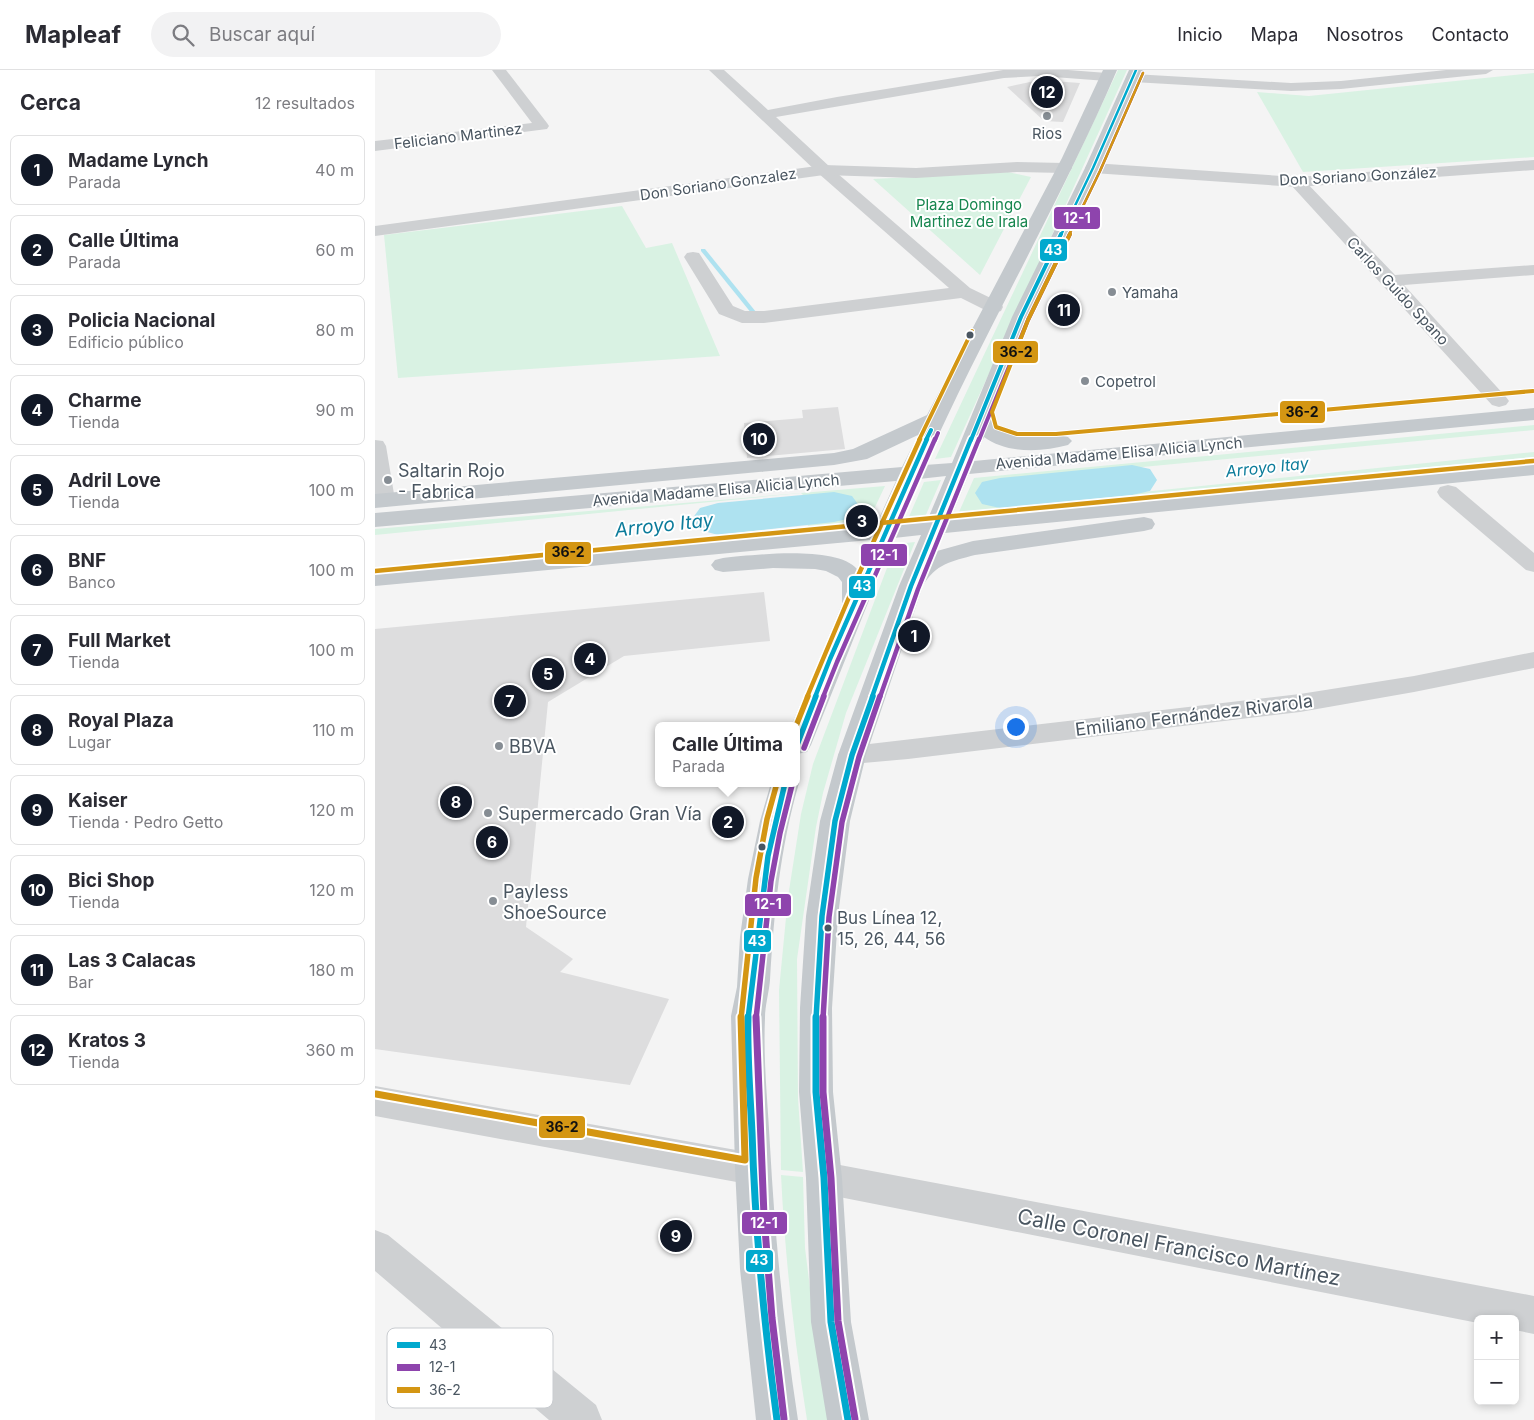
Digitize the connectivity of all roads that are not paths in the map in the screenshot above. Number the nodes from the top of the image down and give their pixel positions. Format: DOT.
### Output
graph roads {
  1 [pos="499,70"];
  2 [pos="715,70"];
  3 [pos="1486,70"];
  4 [pos="1002,72"];
  5 [pos="1109,73"];
  6 [pos="1134,74"];
  7 [pos="765,115"];
  8 [pos="375,146"];
  9 [pos="1534,165"];
  10 [pos="1063,168"];
  11 [pos="1093,168"];
  12 [pos="824,170"];
  13 [pos="1297,182"];
  14 [pos="375,231"];
  15 [pos="693,256"];
  16 [pos="1534,270"];
  17 [pos="1390,281"];
  18 [pos="964,292"];
  19 [pos="993,307"];
  20 [pos="1534,398"];
  21 [pos="1499,401"];
  22 [pos="984,411"];
  23 [pos="1534,414"];
  24 [pos="937,418"];
  25 [pos="375,446"];
  26 [pos="1534,468"];
  27 [pos="1534,484"];
  28 [pos="1448,492"];
  29 [pos="380,500"];
  30 [pos="375,520"];
  31 [pos="1534,565"];
  32 [pos="375,579"];
  33 [pos="911,586"];
  34 [pos="375,596"];
  35 [pos="854,606"];
  36 [pos="1534,660"];
  37 [pos="800,737"];
  38 [pos="852,755"];
  39 [pos="784,787"];
  40 [pos="375,1101"];
  41 [pos="753,1168"];
  42 [pos="824,1178"];
  43 [pos="375,1247"];
  44 [pos="1534,1315"];
  45 [pos="471,1328"];
  46 [pos="553,1396"];
  47 [pos="581,1420"];
  48 [pos="777,1420"];
  49 [pos="848,1420"];
  1 -- 8 [label="street, Feliciano Martinez"];
  2 -- 7 [label="street"];
  3 -- 6 [label="street"];
  4 -- 5 [label="street"];
  4 -- 7 [label="street"];
  5 -- 10 [label="highway"];
  6 -- 11 [label="highway"];
  7 -- 12 [label="street"];
  9 -- 13 [label="street, Don Soriano González"];
  10 -- 12 [label="street, Don Soriano Gonzalez"];
  10 -- 19 [label="highway"];
  11 -- 13 [label="street, Don Soriano González"];
  11 -- 22 [label="highway"];
  12 -- 14 [label="street, Don Soriano Gonzalez"];
  12 -- 18 [label="street"];
  13 -- 17 [label="street, Carlos Guido Spano"];
  15 -- 18 [label="street"];
  16 -- 17 [label="street"];
  17 -- 21 [label="street, Carlos Guido Spano"];
  18 -- 19 [label="street"];
  19 -- 24 [label="highway"];
  20 -- 21 [label="highway"];
  21 -- 22 [label="highway"];
  22 -- 33 [label="highway"];
  23 -- 30 [label="highway, Avenida Madame Elisa Alicia Lynch"];
  24 -- 29 [label="highway"];
  24 -- 35 [label="highway"];
  25 -- 29 [label="street"];
  26 -- 32 [label="highway"];
  27 -- 28 [label="highway"];
  28 -- 31 [label="street"];
  28 -- 33 [label="highway"];
  33 -- 38 [label="highway"];
  34 -- 35 [label="highway"];
  35 -- 37 [label="highway"];
  36 -- 38 [label="street, Emiliano Fernández Rivarola"];
  38 -- 42 [label="highway"];
  39 -- 41 [label="highway"];
  40 -- 41 [label="street"];
  41 -- 48 [label="highway"];
  42 -- 44 [label="street, Calle Coronel Francisco Martínez"];
  42 -- 49 [label="highway"];
  43 -- 45 [label="street"];
  46 -- 47 [label="street"];
}
